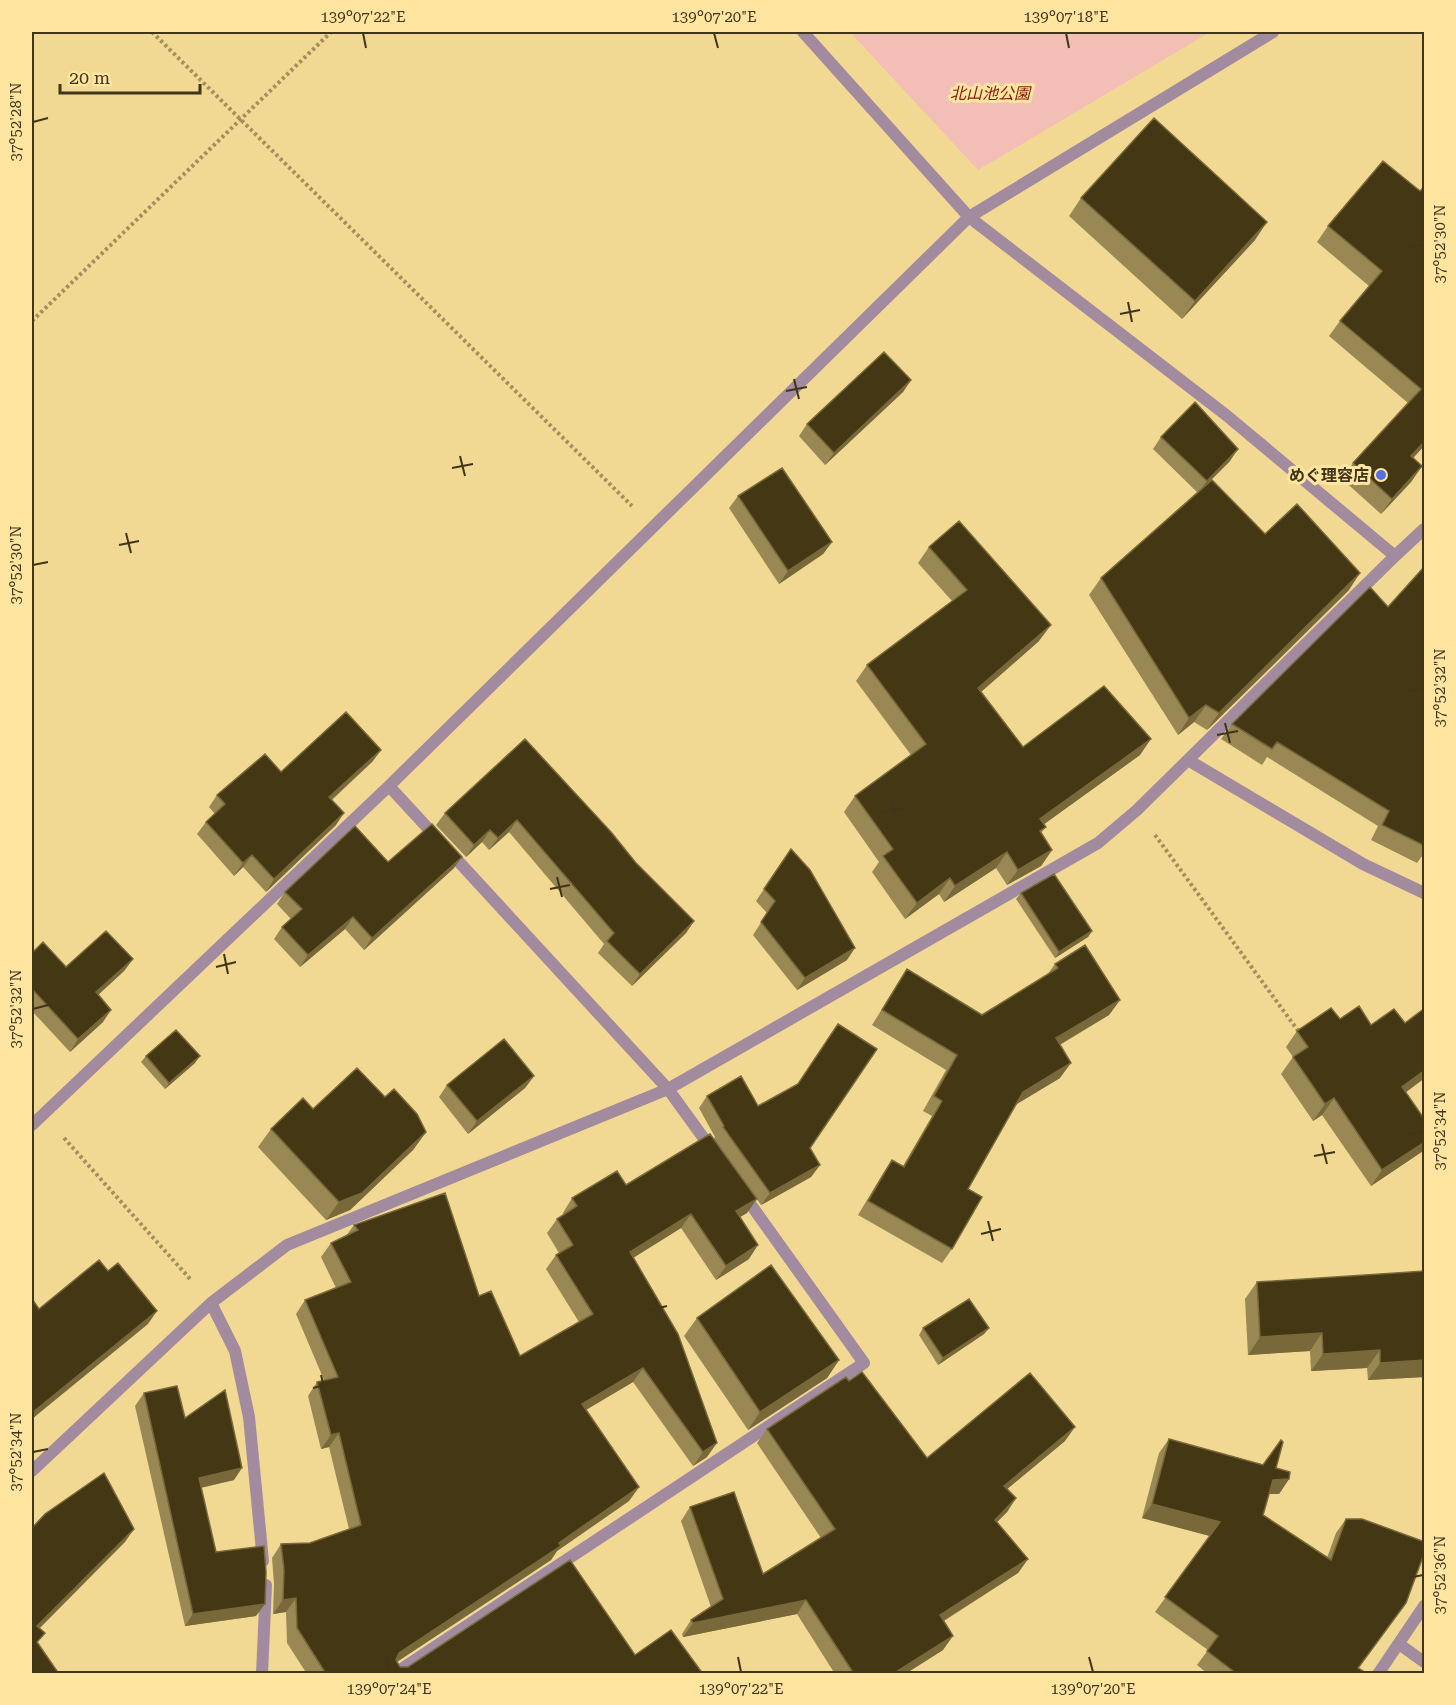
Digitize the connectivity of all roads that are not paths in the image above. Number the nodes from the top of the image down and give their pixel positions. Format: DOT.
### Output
graph roads {
  1 [pos="803,32"];
  2 [pos="1273,32"];
  3 [pos="969,217"];
  4 [pos="1425,529"];
  5 [pos="1395,556"];
  6 [pos="1188,760"];
  7 [pos="389,786"];
  8 [pos="1425,893"];
  9 [pos="668,1089"];
  10 [pos="32,1125"];
  11 [pos="722,1165"];
  12 [pos="736,1184"];
  13 [pos="211,1303"];
  14 [pos="32,1471"];
  15 [pos="1425,1606"];
  16 [pos="1399,1644"];
  17 [pos="1425,1662"];
  18 [pos="262,1674"];
  19 [pos="394,1674"];
  20 [pos="1378,1674"];
  1 -- 3 [label="street"];
  2 -- 3 [label="street"];
  3 -- 5 [label="street"];
  3 -- 7 [label="street"];
  4 -- 5 [label="street"];
  5 -- 6 [label="street"];
  6 -- 8 [label="street"];
  6 -- 9 [label="street"];
  7 -- 9 [label="street"];
  7 -- 10 [label="street"];
  9 -- 11 [label="street"];
  9 -- 13 [label="street"];
  12 -- 19 [label="street"];
  13 -- 14 [label="street"];
  13 -- 18 [label="street"];
  15 -- 16 [label="street"];
  16 -- 17 [label="street"];
  16 -- 20 [label="street"];
}
